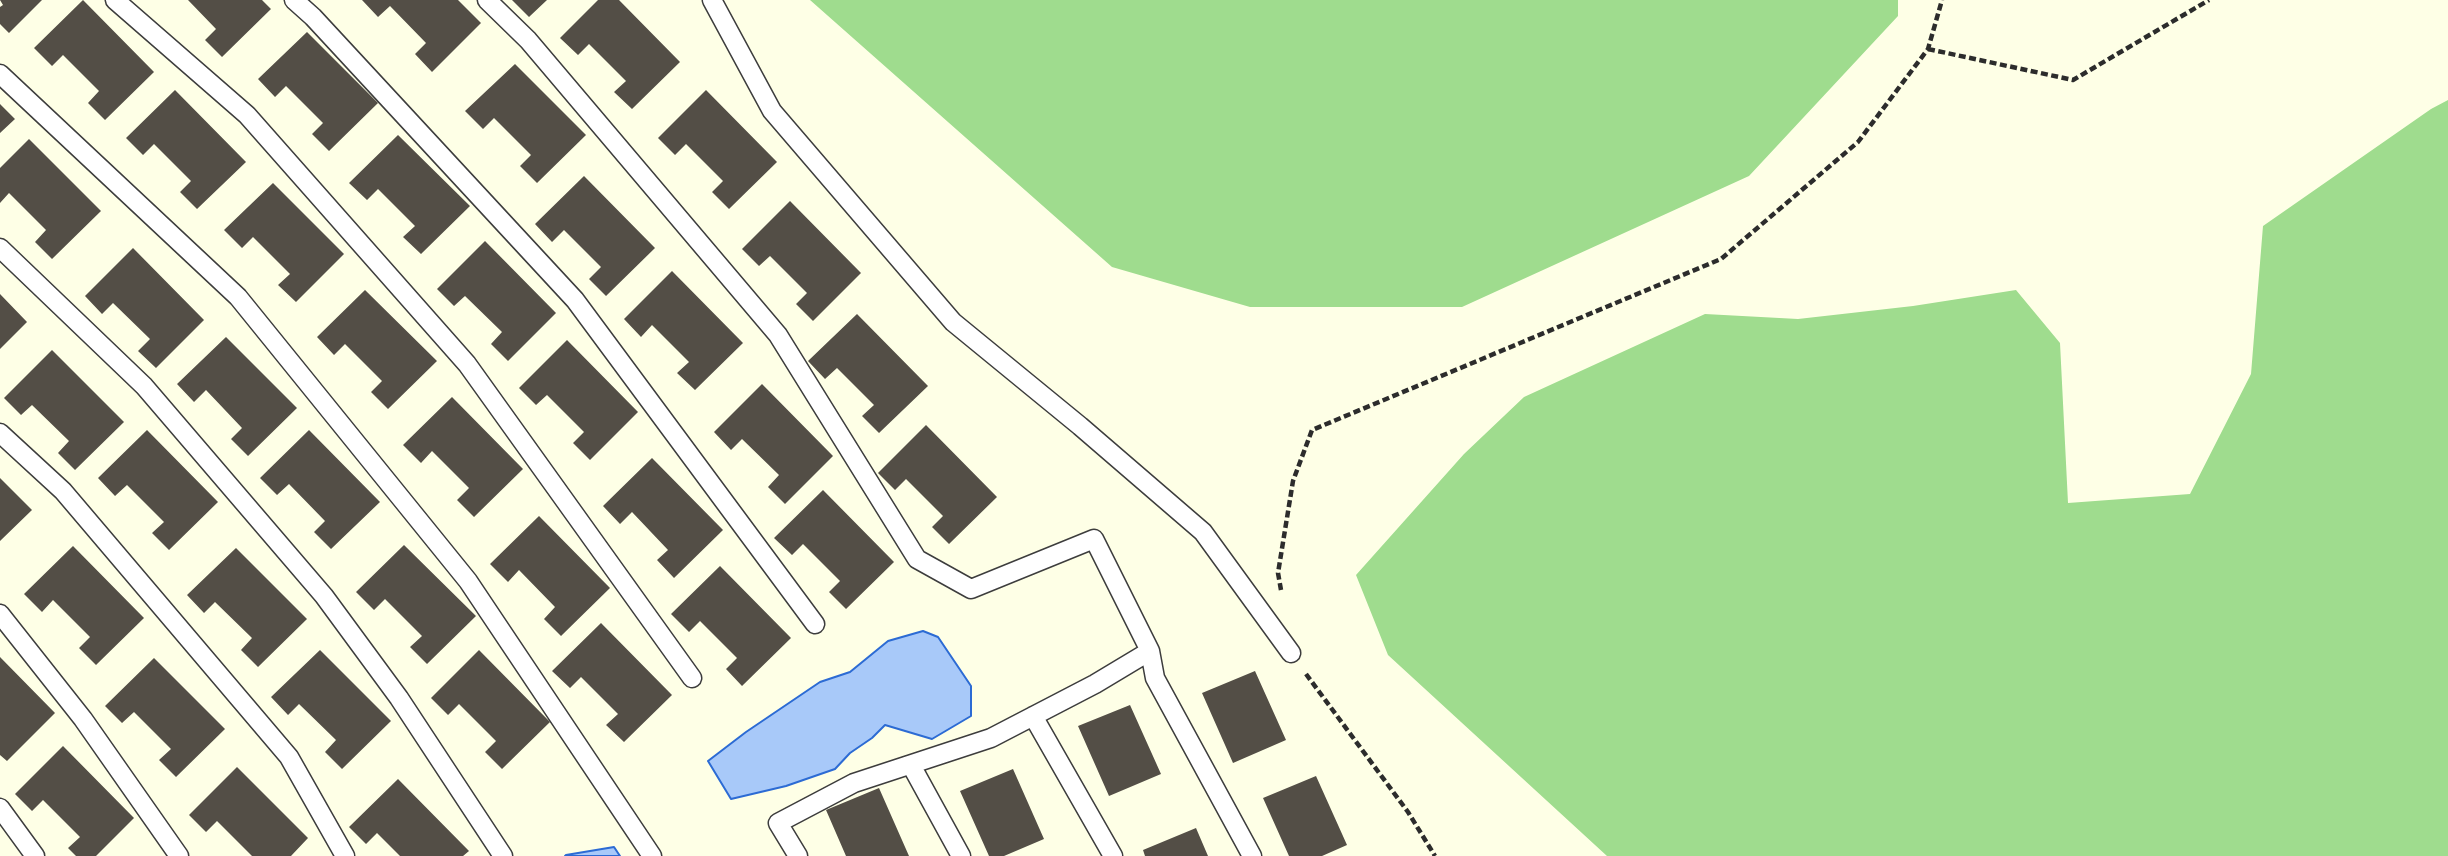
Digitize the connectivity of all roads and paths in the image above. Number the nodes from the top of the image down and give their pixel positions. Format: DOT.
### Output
graph roads {
  1 [pos="115,0"];
  2 [pos="294,0"];
  3 [pos="487,0"];
  4 [pos="712,0"];
  5 [pos="1942,0"];
  6 [pos="2209,0"];
  7 [pos="1928,49"];
  8 [pos="0,75"];
  9 [pos="0,248"];
  10 [pos="0,433"];
  11 [pos="1282,600"];
  12 [pos="0,614"];
  13 [pos="815,624"];
  14 [pos="1150,651"];
  15 [pos="1291,653"];
  16 [pos="692,678"];
  17 [pos="1033,716"];
  18 [pos="911,765"];
  19 [pos="0,808"];
  20 [pos="35,856"];
  21 [pos="179,856"];
  22 [pos="345,856"];
  23 [pos="503,856"];
  24 [pos="652,856"];
  25 [pos="798,856"];
  26 [pos="961,856"];
  27 [pos="1113,856"];
  28 [pos="1252,856"];
  29 [pos="1435,856"];
  1 -- 16 [label="lane"];
  2 -- 13 [label="lane"];
  3 -- 14 [label="lane"];
  4 -- 15 [label="lane"];
  5 -- 7 [label="path"];
  6 -- 7 [label="path"];
  7 -- 11 [label="path"];
  8 -- 24 [label="lane"];
  9 -- 23 [label="lane"];
  10 -- 22 [label="lane"];
  12 -- 21 [label="lane"];
  14 -- 17 [label="lane"];
  14 -- 28 [label="lane"];
  15 -- 29 [label="path"];
  17 -- 18 [label="lane"];
  17 -- 27 [label="lane"];
  18 -- 25 [label="lane"];
  18 -- 26 [label="lane"];
  19 -- 20 [label="lane"];
}
